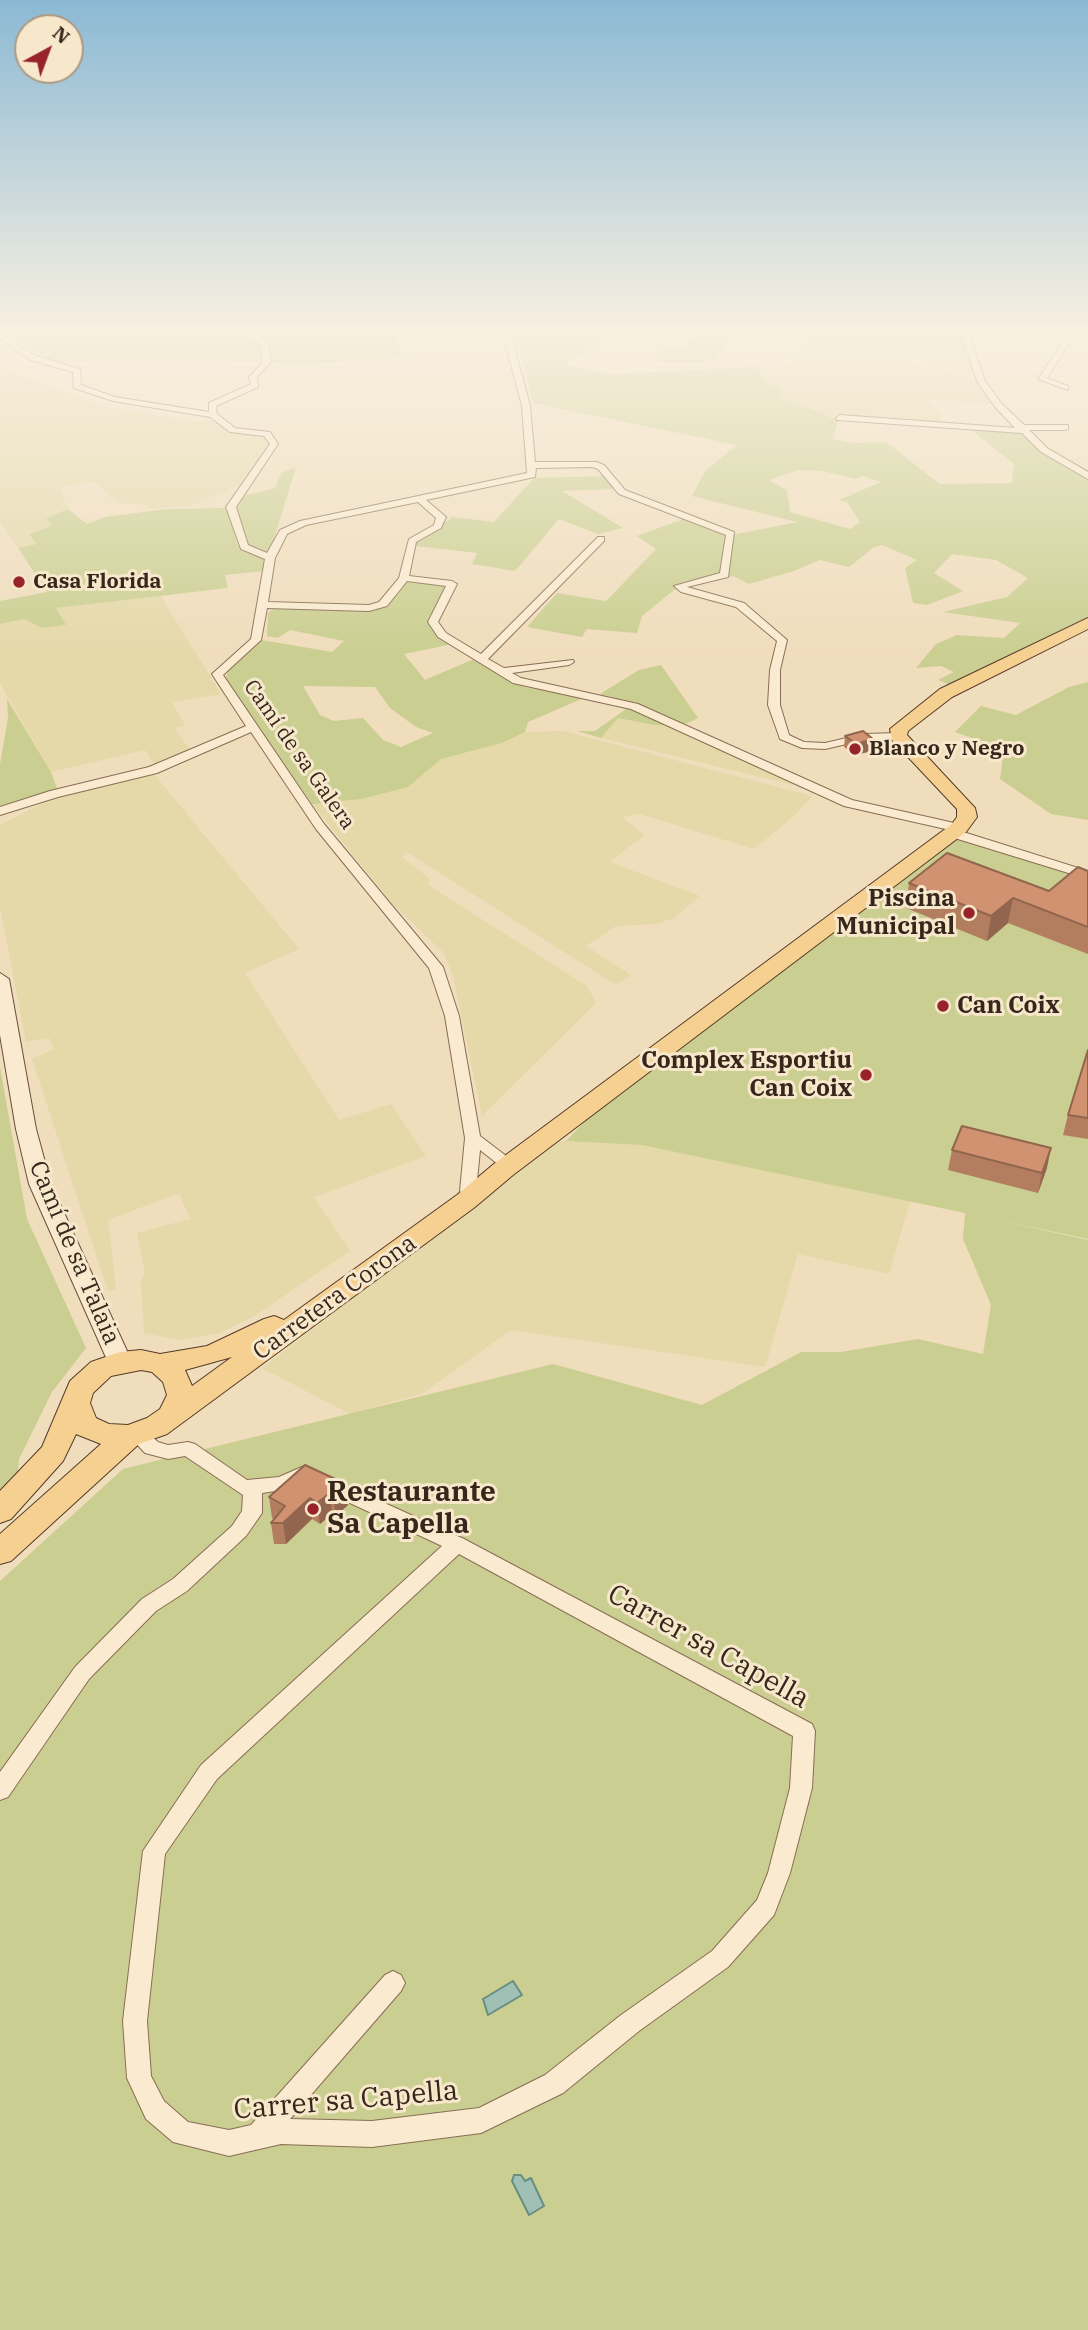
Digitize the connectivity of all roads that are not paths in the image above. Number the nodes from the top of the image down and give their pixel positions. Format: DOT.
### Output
graph roads {
  1 [pos="271,440"];
  2 [pos="529,440"];
  3 [pos="1033,440"];
  4 [pos="531,465"];
  5 [pos="1088,476"];
  6 [pos="421,500"];
  7 [pos="601,539"];
  8 [pos="270,558"];
  9 [pos="404,578"];
  10 [pos="264,605"];
  11 [pos="1088,623"];
  12 [pos="481,660"];
  13 [pos="569,662"];
  14 [pos="505,671"];
  15 [pos="251,728"];
  16 [pos="898,736"];
  17 [pos="0,811"];
  18 [pos="956,830"];
  19 [pos="1088,875"];
  20 [pos="0,979"];
  21 [pos="473,1139"];
  22 [pos="472,1158"];
  23 [pos="503,1170"];
  24 [pos="468,1191"];
  25 [pos="120,1362"];
  26 [pos="160,1364"];
  27 [pos="76,1403"];
  28 [pos="172,1414"];
  29 [pos="133,1435"];
  30 [pos="253,1488"];
  31 [pos="0,1511"];
  32 [pos="457,1544"];
  33 [pos="0,1552"];
  34 [pos="0,1790"];
  35 [pos="393,1983"];
  36 [pos="258,2136"];
  1 -- 8 [label="street"];
  2 -- 4 [label="street"];
  3 -- 5 [label="street"];
  4 -- 6 [label="street, Camí de sa Galera"];
  4 -- 16 [label="street"];
  6 -- 8 [label="street, Camí de sa Galera"];
  6 -- 9 [label="street"];
  7 -- 12 [label="street"];
  8 -- 10 [label="street, Camí de sa Galera"];
  9 -- 10 [label="street"];
  9 -- 12 [label="street"];
  10 -- 15 [label="street, Camí de sa Galera"];
  11 -- 16 [label="main road"];
  12 -- 14 [label="street"];
  13 -- 14 [label="street"];
  14 -- 18 [label="street"];
  15 -- 17 [label="street"];
  15 -- 21 [label="street, Camí de sa Galera"];
  16 -- 18 [label="main road"];
  18 -- 19 [label="street"];
  18 -- 23 [label="main road, Carretera Corona"];
  20 -- 25 [label="street, Camí de sa Talaia"];
  21 -- 22 [label="street, Camí de sa Galera"];
  21 -- 23 [label="street"];
  22 -- 23 [label="street"];
  22 -- 24 [label="street, Camí de sa Galera"];
  23 -- 24 [label="main road, Carretera Corona"];
  23 -- 28 [label="main road, Carretera Corona"];
  24 -- 26 [label="main road, Carretera Corona"];
  25 -- 26 [label="main road"];
  25 -- 27 [label="main road"];
  26 -- 28 [label="main road"];
  27 -- 29 [label="main road"];
  27 -- 31 [label="main road"];
  28 -- 29 [label="main road"];
  29 -- 30 [label="street"];
  29 -- 33 [label="main road"];
  30 -- 32 [label="street, Carrer sa Capella"];
  30 -- 34 [label="street"];
  32 -- 36 [label="street, Carrer sa Capella"];
  32 -- 36 [label="street, Carrer sa Capella"];
  35 -- 36 [label="street"];
}
